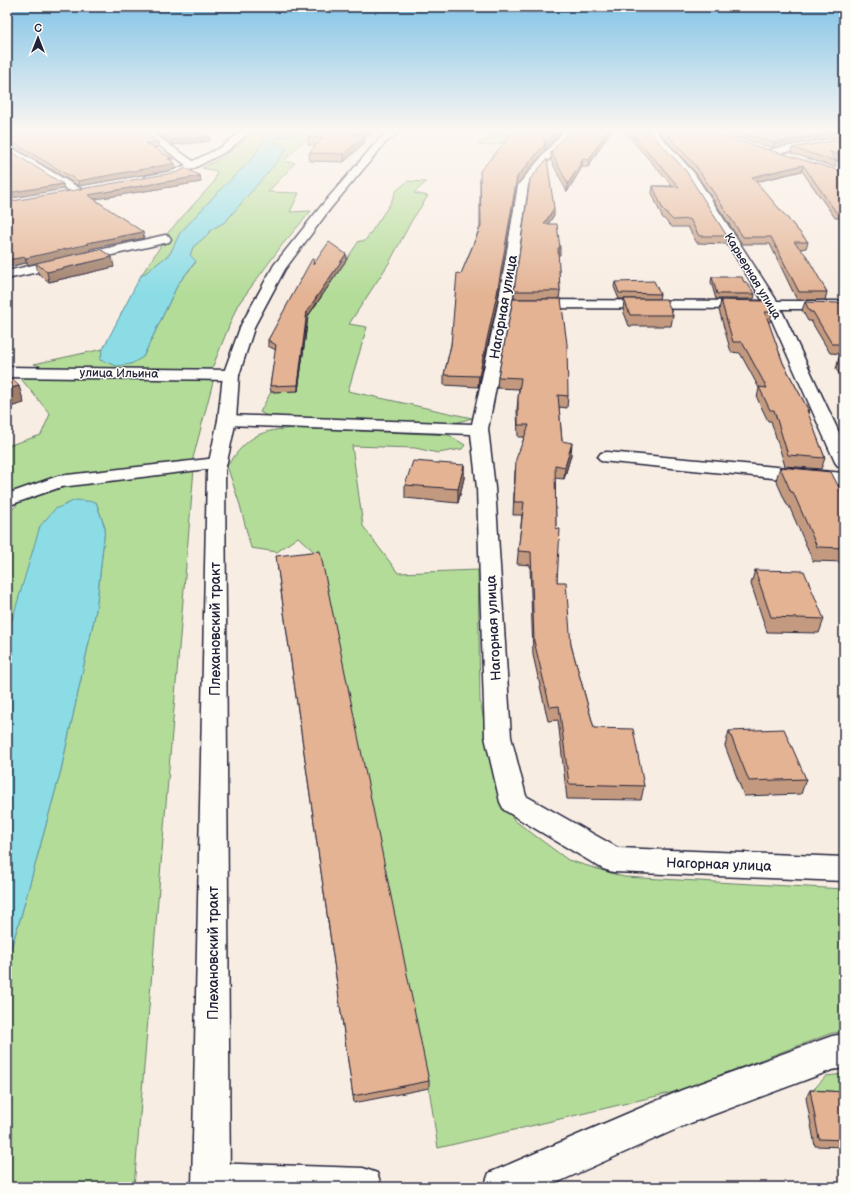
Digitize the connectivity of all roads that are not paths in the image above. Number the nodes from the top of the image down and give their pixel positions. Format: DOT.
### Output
graph roads {
  1 [pos="70,185"];
  2 [pos="345,185"];
  3 [pos="523,185"];
  4 [pos="696,185"];
  5 [pos="61,194"];
  6 [pos="166,239"];
  7 [pos="7,275"];
  8 [pos="505,304"];
  9 [pos="772,304"];
  10 [pos="844,305"];
  11 [pos="7,372"];
  12 [pos="231,375"];
  13 [pos="227,420"];
  14 [pos="479,429"];
  15 [pos="607,457"];
  16 [pos="844,462"];
  17 [pos="216,463"];
  18 [pos="844,479"];
  19 [pos="7,500"];
  20 [pos="844,869"];
  21 [pos="844,1051"];
  22 [pos="211,1184"];
  23 [pos="363,1187"];
  24 [pos="503,1187"];
  1 -- 5 [label="street"];
  2 -- 12 [label="street, Плехановский тракт"];
  3 -- 8 [label="street, Нагорная улица"];
  4 -- 9 [label="street, Карьерная улица"];
  6 -- 7 [label="street"];
  8 -- 9 [label="street"];
  8 -- 14 [label="street, Нагорная улица"];
  9 -- 10 [label="street"];
  9 -- 16 [label="street, Карьерная улица"];
  11 -- 12 [label="street, улица Ильина"];
  12 -- 13 [label="street, Плехановский тракт"];
  13 -- 14 [label="street"];
  13 -- 17 [label="street, Плехановский тракт"];
  14 -- 20 [label="street, Нагорная улица"];
  15 -- 18 [label="street"];
  17 -- 19 [label="street"];
  17 -- 22 [label="street, Плехановский тракт"];
  21 -- 24 [label="street"];
  22 -- 23 [label="street"];
}
